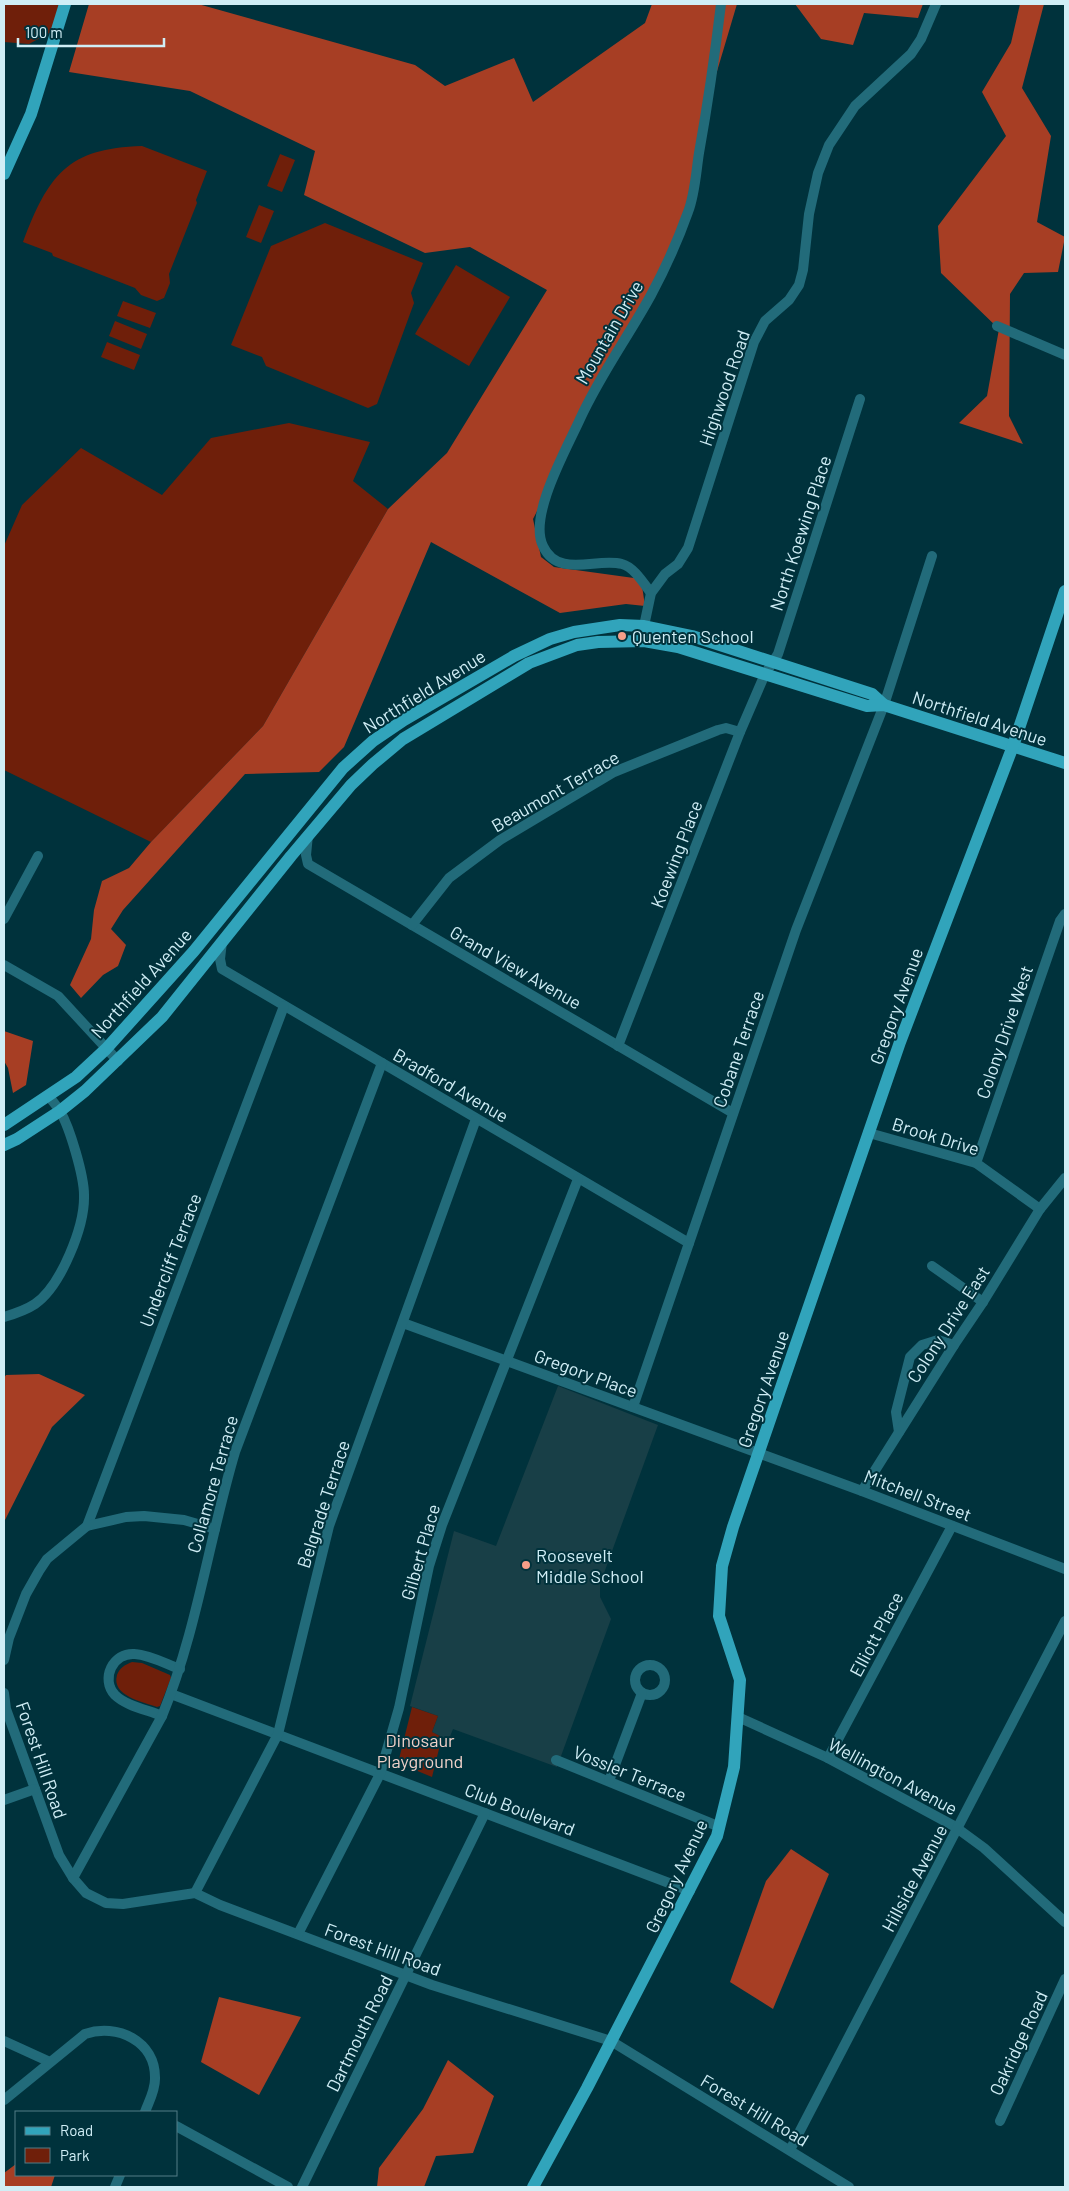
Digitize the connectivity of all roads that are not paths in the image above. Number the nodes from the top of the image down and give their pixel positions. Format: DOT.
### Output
graph roads {
  1 [pos="65,4"];
  2 [pos="721,4"];
  3 [pos="936,4"];
  4 [pos="4,174"];
  5 [pos="997,326"];
  6 [pos="1065,355"];
  7 [pos="860,399"];
  8 [pos="932,556"];
  9 [pos="1065,591"];
  10 [pos="652,593"];
  11 [pos="644,626"];
  12 [pos="644,641"];
  13 [pos="773,662"];
  14 [pos="765,674"];
  15 [pos="884,705"];
  16 [pos="740,732"];
  17 [pos="1013,746"];
  18 [pos="1065,763"];
  19 [pos="308,835"];
  20 [pos="280,846"];
  21 [pos="38,856"];
  22 [pos="291,856"];
  23 [pos="1065,914"];
  24 [pos="4,919"];
  25 [pos="412,925"];
  26 [pos="222,940"];
  27 [pos="194,951"];
  28 [pos="206,960"];
  29 [pos="4,965"];
  30 [pos="284,1006"];
  31 [pos="618,1046"];
  32 [pos="106,1049"];
  33 [pos="118,1061"];
  34 [pos="382,1063"];
  35 [pos="49,1096"];
  36 [pos="60,1111"];
  37 [pos="733,1113"];
  38 [pos="476,1119"];
  39 [pos="4,1125"];
  40 [pos="869,1133"];
  41 [pos="4,1144"];
  42 [pos="976,1163"];
  43 [pos="1065,1178"];
  44 [pos="578,1179"];
  45 [pos="1040,1209"];
  46 [pos="689,1243"];
  47 [pos="932,1266"];
  48 [pos="984,1302"];
  49 [pos="4,1317"];
  50 [pos="402,1323"];
  51 [pos="954,1345"];
  52 [pos="506,1361"];
  53 [pos="633,1407"];
  54 [pos="899,1432"];
  55 [pos="759,1453"];
  56 [pos="862,1491"];
  57 [pos="87,1526"];
  58 [pos="952,1526"];
  59 [pos="215,1529"];
  60 [pos="1065,1569"];
  61 [pos="1065,1621"];
  62 [pos="4,1660"];
  63 [pos="180,1669"];
  64 [pos="4,1693"];
  65 [pos="642,1693"];
  66 [pos="171,1694"];
  67 [pos="162,1716"];
  68 [pos="738,1717"];
  69 [pos="278,1734"];
  70 [pos="828,1758"];
  71 [pos="556,1760"];
  72 [pos="380,1774"];
  73 [pos="610,1781"];
  74 [pos="35,1789"];
  75 [pos="4,1800"];
  76 [pos="485,1814"];
  77 [pos="720,1827"];
  78 [pos="958,1829"];
  79 [pos="73,1878"];
  80 [pos="690,1891"];
  81 [pos="195,1893"];
  82 [pos="1065,1922"];
  83 [pos="298,1934"];
  84 [pos="405,1975"];
  85 [pos="1065,1979"];
  86 [pos="4,2041"];
  87 [pos="611,2041"];
  88 [pos="50,2062"];
  89 [pos="4,2100"];
  90 [pos="147,2111"];
  91 [pos="1000,2121"];
  92 [pos="178,2127"];
  93 [pos="790,2150"];
  94 [pos="288,2187"];
  95 [pos="302,2187"];
  96 [pos="532,2187"];
  97 [pos="850,2187"];
  1 -- 4 [label="main road"];
  2 -- 10 [label="street, Mountain Drive"];
  3 -- 10 [label="street, Highwood Road"];
  5 -- 6 [label="street"];
  7 -- 13 [label="street, North Koewing Place"];
  8 -- 15 [label="street, Cobane Terrace"];
  9 -- 17 [label="main road, Gregory Avenue"];
  10 -- 11 [label="street, Highwood Road"];
  11 -- 12 [label="street, Highwood Road"];
  11 -- 13 [label="main road, Northfield Avenue"];
  11 -- 20 [label="main road, Northfield Avenue"];
  12 -- 14 [label="main road, Northfield Avenue"];
  12 -- 19 [label="main road, Northfield Avenue"];
  13 -- 14 [label="street, North Koewing Place"];
  13 -- 15 [label="main road, Northfield Avenue"];
  14 -- 15 [label="main road, Northfield Avenue"];
  14 -- 16 [label="street, Koewing Place"];
  15 -- 17 [label="main road, Northfield Avenue"];
  15 -- 37 [label="street, Cobane Terrace"];
  16 -- 25 [label="street, Beaumont Terrace"];
  16 -- 31 [label="street, Koewing Place"];
  17 -- 18 [label="main road, Northfield Avenue"];
  17 -- 40 [label="main road, Gregory Avenue"];
  19 -- 22 [label="main road, Northfield Avenue"];
  19 -- 25 [label="street, Grand View Avenue"];
  20 -- 22 [label="main road"];
  20 -- 27 [label="main road, Northfield Avenue"];
  21 -- 24 [label="street"];
  22 -- 26 [label="main road, Northfield Avenue"];
  23 -- 42 [label="street, Colony Drive West"];
  25 -- 31 [label="street, Grand View Avenue"];
  26 -- 28 [label="main road, Northfield Avenue"];
  26 -- 30 [label="street, Bradford Avenue"];
  27 -- 28 [label="main road"];
  27 -- 32 [label="main road, Northfield Avenue"];
  28 -- 33 [label="main road, Northfield Avenue"];
  29 -- 32 [label="street"];
  30 -- 34 [label="street, Bradford Avenue"];
  30 -- 57 [label="street, Undercliff Terrace"];
  31 -- 37 [label="street, Grand View Avenue"];
  32 -- 33 [label="street"];
  32 -- 35 [label="main road, Northfield Avenue"];
  33 -- 36 [label="main road, Northfield Avenue"];
  34 -- 38 [label="street, Bradford Avenue"];
  34 -- 59 [label="street, Collamore Terrace"];
  35 -- 36 [label="street"];
  35 -- 39 [label="main road, Northfield Avenue"];
  36 -- 41 [label="main road, Northfield Avenue"];
  36 -- 49 [label="street"];
  37 -- 46 [label="street, Cobane Terrace"];
  38 -- 44 [label="street, Bradford Avenue"];
  38 -- 50 [label="street, Belgrade Terrace"];
  40 -- 42 [label="street, Brook Drive"];
  40 -- 55 [label="main road, Gregory Avenue"];
  42 -- 45 [label="street, Brook Drive"];
  43 -- 45 [label="street, Colony Drive East"];
  44 -- 46 [label="street, Bradford Avenue"];
  44 -- 52 [label="street, Gilbert Place"];
  45 -- 48 [label="street, Colony Drive East"];
  46 -- 53 [label="street, Cobane Terrace"];
  47 -- 48 [label="street"];
  48 -- 51 [label="street, Colony Drive East"];
  50 -- 52 [label="street, Gregory Place"];
  50 -- 69 [label="street, Belgrade Terrace"];
  51 -- 54 [label="street, Colony Drive East"];
  51 -- 54 [label="street"];
  52 -- 53 [label="street, Gregory Place"];
  52 -- 72 [label="street, Gilbert Place"];
  53 -- 55 [label="street, Gregory Place"];
  54 -- 56 [label="street, Colony Drive East"];
  55 -- 56 [label="street, Mitchell Street"];
  55 -- 68 [label="main road, Gregory Avenue"];
  56 -- 58 [label="street, Mitchell Street"];
  57 -- 59 [label="street"];
  57 -- 62 [label="street"];
  58 -- 60 [label="street, Mitchell Street"];
  58 -- 70 [label="street, Elliott Place"];
  59 -- 63 [label="street, Collamore Terrace"];
  61 -- 78 [label="street, Hillside Avenue"];
  63 -- 66 [label="street, Collamore Terrace"];
  63 -- 67 [label="street"];
  64 -- 74 [label="street, Forest Hill Road"];
  65 -- 73 [label="street"];
  66 -- 67 [label="street, Collamore Terrace"];
  66 -- 69 [label="street, Club Boulevard"];
  67 -- 79 [label="street, Collamore Terrace"];
  68 -- 70 [label="street, Wellington Avenue"];
  68 -- 77 [label="main road, Gregory Avenue"];
  69 -- 72 [label="street, Club Boulevard"];
  69 -- 81 [label="street, Belgrade Terrace"];
  70 -- 78 [label="street, Wellington Avenue"];
  71 -- 73 [label="street, Vossler Terrace"];
  72 -- 76 [label="street, Club Boulevard"];
  72 -- 83 [label="street, Gilbert Place"];
  73 -- 77 [label="street, Vossler Terrace"];
  74 -- 75 [label="street"];
  74 -- 79 [label="street, Forest Hill Road"];
  76 -- 80 [label="street, Club Boulevard"];
  76 -- 84 [label="street, Dartmouth Road"];
  77 -- 80 [label="main road, Gregory Avenue"];
  78 -- 82 [label="street, Wellington Avenue"];
  78 -- 93 [label="street, Hillside Avenue"];
  79 -- 81 [label="street, Forest Hill Road"];
  80 -- 87 [label="main road, Gregory Avenue"];
  81 -- 83 [label="street, Forest Hill Road"];
  83 -- 84 [label="street, Forest Hill Road"];
  84 -- 87 [label="street, Forest Hill Road"];
  84 -- 95 [label="street, Dartmouth Road"];
  85 -- 91 [label="street, Oakridge Road"];
  86 -- 88 [label="street"];
  87 -- 93 [label="street, Forest Hill Road"];
  87 -- 96 [label="main road, Gregory Avenue"];
  88 -- 89 [label="street"];
  88 -- 90 [label="street"];
  92 -- 94 [label="street"];
  93 -- 97 [label="street, Forest Hill Road"];
}
